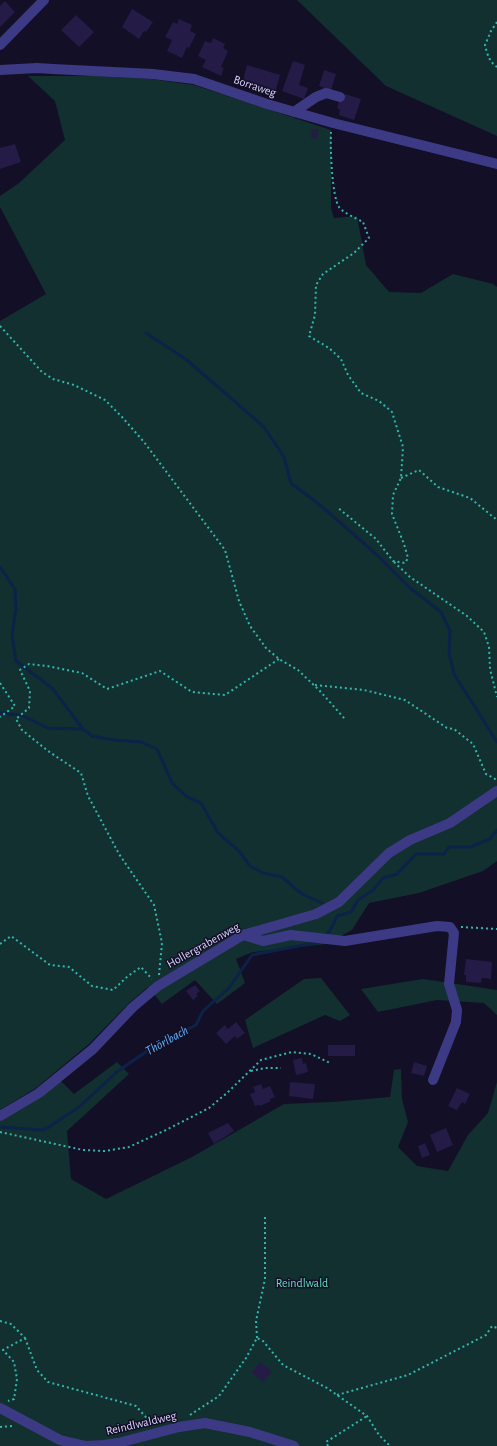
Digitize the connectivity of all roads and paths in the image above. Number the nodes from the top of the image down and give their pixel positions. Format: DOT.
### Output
graph roads {
  1 [pos="44,0"];
  2 [pos="497,22"];
  3 [pos="1,42"];
  4 [pos="497,67"];
  5 [pos="0,70"];
  6 [pos="340,97"];
  7 [pos="294,112"];
  8 [pos="333,123"];
  9 [pos="497,164"];
  10 [pos="0,326"];
  11 [pos="401,478"];
  12 [pos="338,507"];
  13 [pos="497,520"];
  14 [pos="393,561"];
  15 [pos="279,659"];
  16 [pos="0,684"];
  17 [pos="314,685"];
  18 [pos="497,697"];
  19 [pos="0,717"];
  20 [pos="345,719"];
  21 [pos="497,780"];
  22 [pos="497,791"];
  23 [pos="450,927"];
  24 [pos="497,929"];
  25 [pos="243,936"];
  26 [pos="0,944"];
  27 [pos="158,986"];
  28 [pos="330,1063"];
  29 [pos="281,1068"];
  30 [pos="250,1071"];
  31 [pos="433,1080"];
  32 [pos="0,1116"];
  33 [pos="0,1132"];
  34 [pos="265,1215"];
  35 [pos="0,1321"];
  36 [pos="497,1328"];
  37 [pos="25,1338"];
  38 [pos="256,1338"];
  39 [pos="337,1395"];
  40 [pos="4,1405"];
  41 [pos="367,1416"];
  42 [pos="185,1418"];
  43 [pos="159,1432"];
  44 [pos="294,1446"];
  45 [pos="328,1446"];
  46 [pos="390,1446"];
  1 -- 3 [label="street"];
  2 -- 4 [label="path"];
  5 -- 7 [label="street, Borraweg"];
  6 -- 7 [label="street"];
  7 -- 8 [label="street, Borraweg"];
  8 -- 9 [label="street, Borraweg"];
  8 -- 11 [label="path"];
  10 -- 15 [label="path"];
  11 -- 13 [label="path"];
  11 -- 14 [label="path"];
  12 -- 14 [label="path"];
  14 -- 18 [label="path"];
  15 -- 17 [label="path"];
  15 -- 27 [label="path"];
  16 -- 19 [label="path"];
  17 -- 20 [label="path"];
  17 -- 21 [label="path"];
  22 -- 25 [label="street, Hollergrabenweg"];
  23 -- 24 [label="path"];
  23 -- 25 [label="street"];
  23 -- 31 [label="street"];
  25 -- 27 [label="street, Hollergrabenweg"];
  26 -- 27 [label="path"];
  27 -- 32 [label="street, Hollergrabenweg"];
  28 -- 30 [label="path"];
  29 -- 30 [label="path"];
  30 -- 33 [label="path"];
  34 -- 38 [label="path"];
  35 -- 37 [label="path"];
  36 -- 39 [label="path"];
  37 -- 40 [label="path"];
  37 -- 43 [label="path"];
  38 -- 39 [label="path"];
  38 -- 42 [label="path"];
  39 -- 41 [label="path"];
  40 -- 43 [label="street, Reindlwaldweg"];
  41 -- 45 [label="path"];
  41 -- 46 [label="path"];
  43 -- 44 [label="street, Reindlwaldweg"];
}
